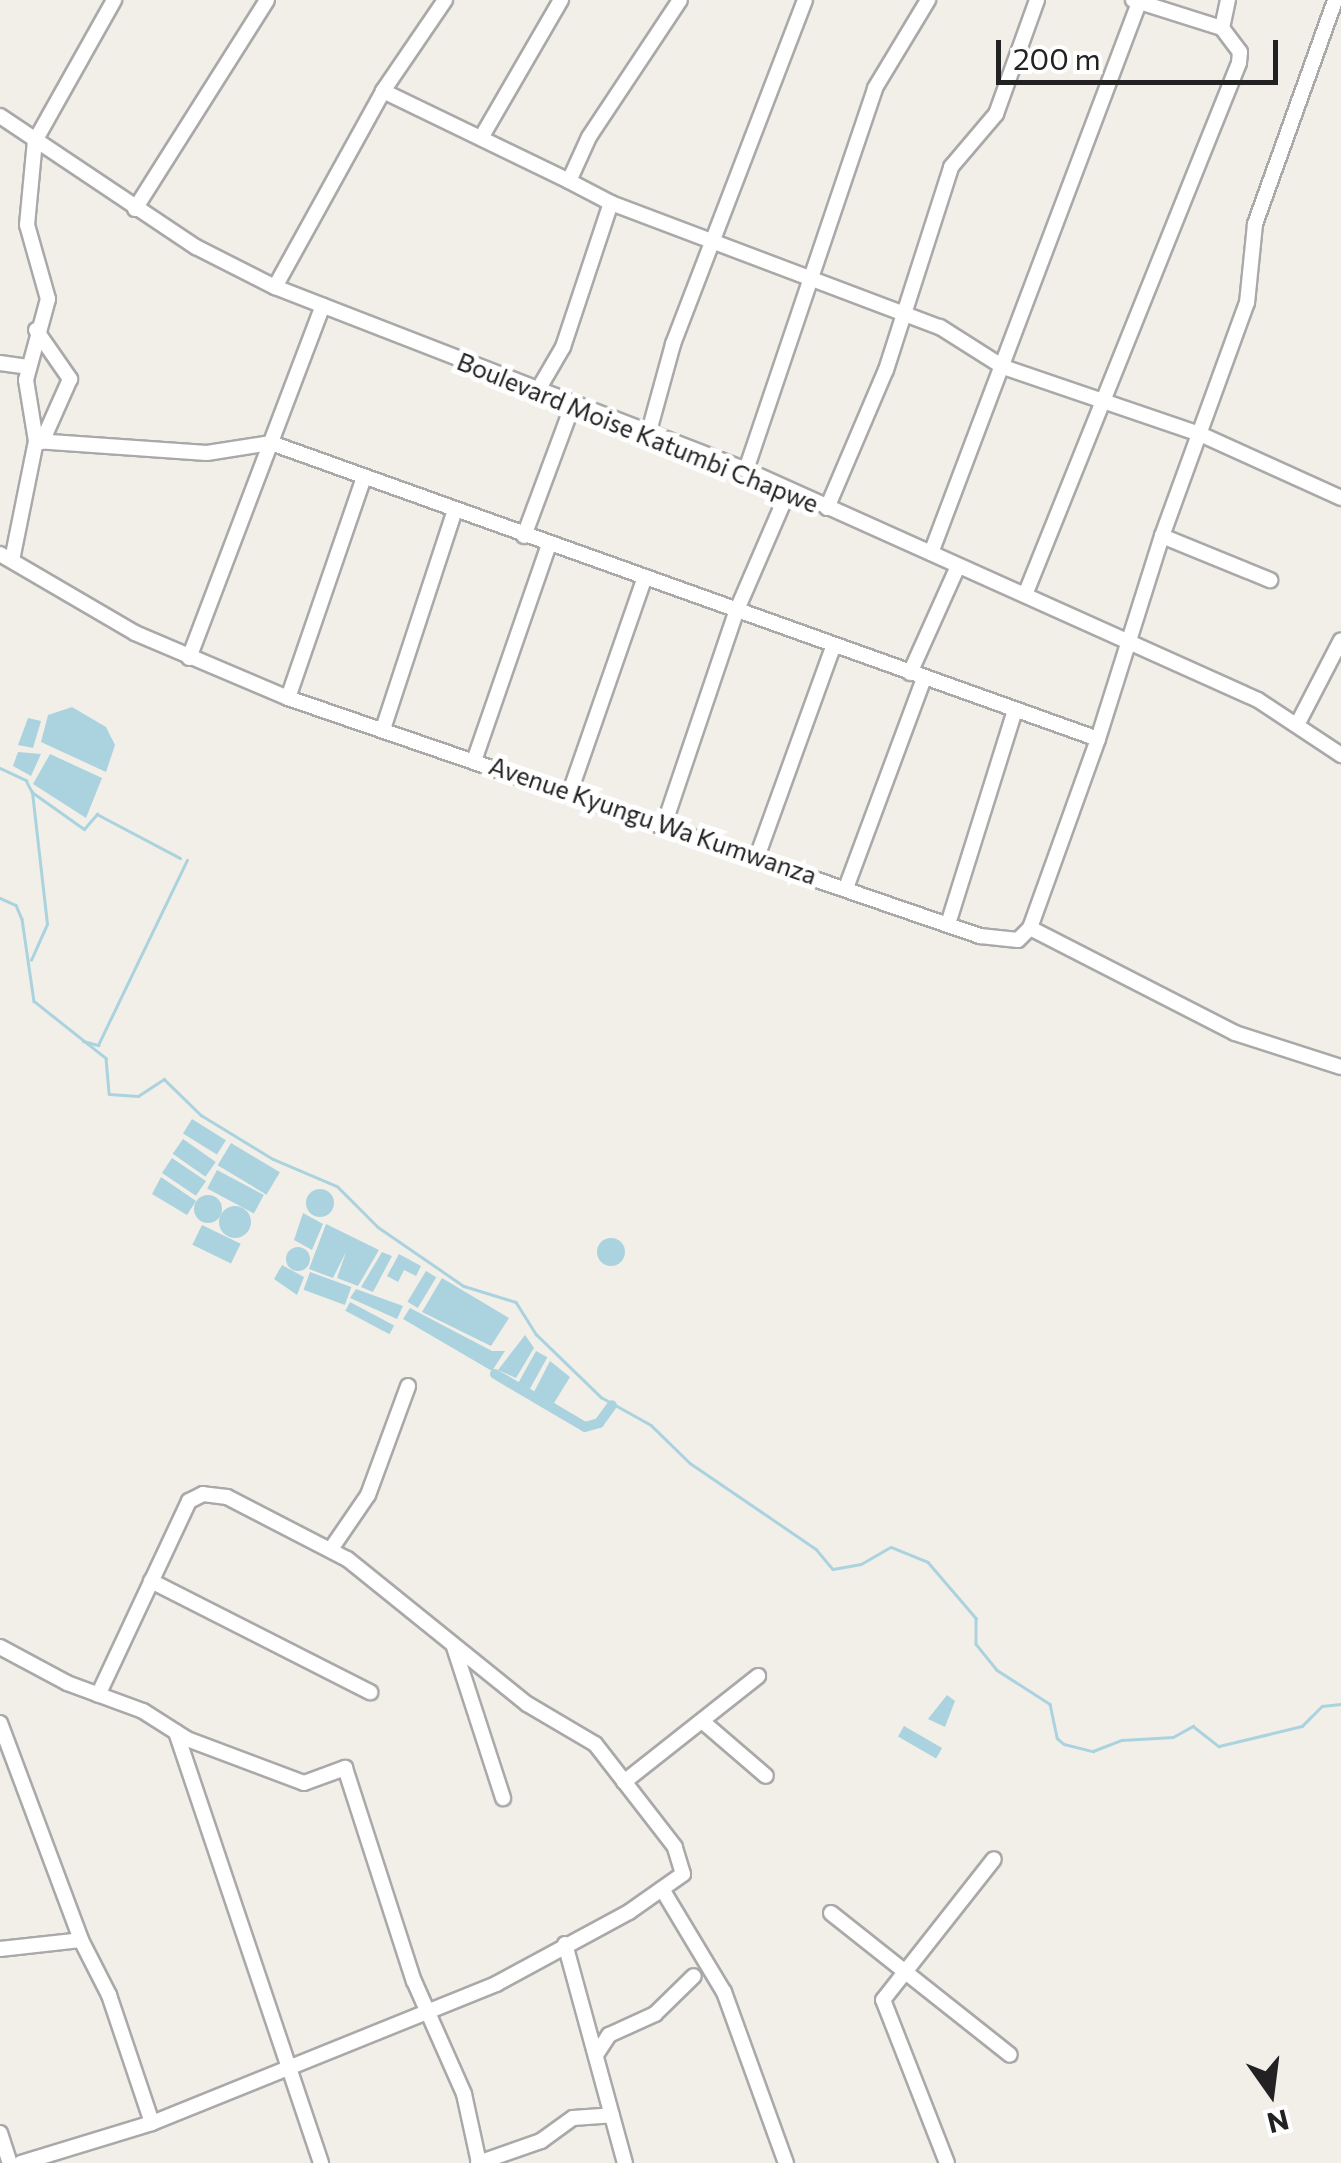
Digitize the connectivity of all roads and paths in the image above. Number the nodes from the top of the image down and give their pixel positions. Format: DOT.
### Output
graph roads {
  1 [pos="114,0"];
  2 [pos="267,0"];
  3 [pos="445,0"];
  4 [pos="561,0"];
  5 [pos="680,0"];
  6 [pos="805,0"];
  7 [pos="928,0"];
  8 [pos="1038,0"];
  9 [pos="1228,0"];
  10 [pos="1335,0"];
  11 [pos="1137,1"];
  12 [pos="1222,28"];
  13 [pos="383,91"];
  14 [pos="0,116"];
  15 [pos="481,138"];
  16 [pos="35,141"];
  17 [pos="570,181"];
  18 [pos="610,203"];
  19 [pos="135,209"];
  20 [pos="712,243"];
  21 [pos="807,279"];
  22 [pos="275,287"];
  23 [pos="323,306"];
  24 [pos="902,314"];
  25 [pos="36,330"];
  26 [pos="0,362"];
  27 [pos="28,367"];
  28 [pos="1003,367"];
  29 [pos="538,390"];
  30 [pos="1101,402"];
  31 [pos="574,404"];
  32 [pos="1200,434"];
  33 [pos="648,435"];
  34 [pos="39,441"];
  35 [pos="271,442"];
  36 [pos="746,470"];
  37 [pos="362,480"];
  38 [pos="788,492"];
  39 [pos="1341,498"];
  40 [pos="827,508"];
  41 [pos="455,510"];
  42 [pos="524,536"];
  43 [pos="1162,536"];
  44 [pos="548,544"];
  45 [pos="931,553"];
  46 [pos="6,557"];
  47 [pos="958,566"];
  48 [pos="645,577"];
  49 [pos="1270,580"];
  50 [pos="1025,595"];
  51 [pos="736,612"];
  52 [pos="1341,640"];
  53 [pos="1131,642"];
  54 [pos="833,646"];
  55 [pos="188,658"];
  56 [pos="916,677"];
  57 [pos="288,698"];
  58 [pos="1014,714"];
  59 [pos="1298,723"];
  60 [pos="383,729"];
  61 [pos="1098,740"];
  62 [pos="1341,754"];
  63 [pos="474,758"];
  64 [pos="570,792"];
  65 [pos="664,824"];
  66 [pos="757,857"];
  67 [pos="846,888"];
  68 [pos="948,924"];
  69 [pos="1030,928"];
  70 [pos="1341,1068"];
  71 [pos="408,1386"];
  72 [pos="331,1549"];
  73 [pos="151,1582"];
  74 [pos="452,1643"];
  75 [pos="0,1647"];
  76 [pos="758,1676"];
  77 [pos="370,1692"];
  78 [pos="98,1695"];
  79 [pos="702,1721"];
  80 [pos="0,1724"];
  81 [pos="176,1732"];
  82 [pos="766,1776"];
  83 [pos="624,1782"];
  84 [pos="503,1798"];
  85 [pos="994,1860"];
  86 [pos="662,1888"];
  87 [pos="832,1913"];
  88 [pos="81,1940"];
  89 [pos="565,1944"];
  90 [pos="0,1949"];
  91 [pos="902,1975"];
  92 [pos="694,1976"];
  93 [pos="427,2011"];
  94 [pos="1010,2055"];
  95 [pos="596,2056"];
  96 [pos="289,2071"];
  97 [pos="612,2115"];
  98 [pos="152,2123"];
  99 [pos="0,2134"];
  100 [pos="10,2163"];
  101 [pos="21,2163"];
  102 [pos="322,2163"];
  103 [pos="479,2163"];
  104 [pos="624,2163"];
  105 [pos="786,2163"];
  106 [pos="947,2163"];
  1 -- 16 [label="street"];
  2 -- 19 [label="street"];
  3 -- 13 [label="street"];
  4 -- 15 [label="street"];
  5 -- 17 [label="street"];
  6 -- 20 [label="street"];
  7 -- 21 [label="street"];
  8 -- 24 [label="street"];
  9 -- 12 [label="street"];
  10 -- 32 [label="street"];
  11 -- 12 [label="street"];
  11 -- 28 [label="street"];
  12 -- 30 [label="street"];
  13 -- 15 [label="street"];
  13 -- 22 [label="street"];
  14 -- 16 [label="street, Boulevard Moise Katumbi Chapwe"];
  15 -- 17 [label="street"];
  16 -- 19 [label="street, Boulevard Moise Katumbi Chapwe"];
  16 -- 25 [label="street"];
  17 -- 18 [label="street"];
  18 -- 20 [label="street"];
  18 -- 29 [label="street"];
  19 -- 22 [label="street, Boulevard Moise Katumbi Chapwe"];
  20 -- 21 [label="street"];
  20 -- 33 [label="street"];
  21 -- 24 [label="street"];
  21 -- 36 [label="street"];
  22 -- 23 [label="street, Boulevard Moise Katumbi Chapwe"];
  23 -- 29 [label="street, Boulevard Moise Katumbi Chapwe"];
  23 -- 35 [label="street"];
  24 -- 28 [label="street"];
  24 -- 40 [label="street"];
  25 -- 27 [label="street"];
  25 -- 34 [label="street"];
  26 -- 27 [label="street"];
  27 -- 34 [label="street"];
  28 -- 30 [label="street"];
  28 -- 45 [label="street"];
  29 -- 31 [label="street, Boulevard Moise Katumbi Chapwe"];
  30 -- 32 [label="street"];
  30 -- 50 [label="street"];
  31 -- 33 [label="street, Boulevard Moise Katumbi Chapwe"];
  31 -- 42 [label="street"];
  32 -- 39 [label="street"];
  32 -- 43 [label="street"];
  33 -- 36 [label="street, Boulevard Moise Katumbi Chapwe"];
  34 -- 35 [label="street"];
  34 -- 46 [label="street"];
  35 -- 37 [label="street"];
  35 -- 55 [label="street"];
  36 -- 38 [label="street, Boulevard Moise Katumbi Chapwe"];
  37 -- 41 [label="street"];
  37 -- 57 [label="street"];
  38 -- 40 [label="street, Boulevard Moise Katumbi Chapwe"];
  38 -- 51 [label="street"];
  40 -- 45 [label="street, Boulevard Moise Katumbi Chapwe"];
  41 -- 42 [label="street"];
  41 -- 60 [label="street"];
  42 -- 44 [label="street"];
  43 -- 49 [label="street"];
  43 -- 53 [label="street"];
  44 -- 48 [label="street"];
  44 -- 63 [label="street"];
  45 -- 47 [label="street, Boulevard Moise Katumbi Chapwe"];
  46 -- 55 [label="street, Avenue Kyungu Wa Kumwanza"];
  47 -- 50 [label="street, Boulevard Moise Katumbi Chapwe"];
  47 -- 56 [label="street"];
  48 -- 51 [label="street"];
  48 -- 64 [label="street"];
  50 -- 53 [label="street, Boulevard Moise Katumbi Chapwe"];
  51 -- 54 [label="street"];
  51 -- 65 [label="street"];
  52 -- 59 [label="street"];
  53 -- 59 [label="street, Boulevard Moise Katumbi Chapwe"];
  53 -- 61 [label="street"];
  54 -- 56 [label="street"];
  54 -- 66 [label="street"];
  55 -- 57 [label="street, Avenue Kyungu Wa Kumwanza"];
  56 -- 58 [label="street"];
  56 -- 67 [label="street"];
  57 -- 60 [label="street, Avenue Kyungu Wa Kumwanza"];
  58 -- 61 [label="street"];
  58 -- 68 [label="street"];
  59 -- 62 [label="street, Boulevard Moise Katumbi Chapwe"];
  60 -- 63 [label="street, Avenue Kyungu Wa Kumwanza"];
  61 -- 69 [label="street"];
  63 -- 64 [label="street, Avenue Kyungu Wa Kumwanza"];
  64 -- 65 [label="street, Avenue Kyungu Wa Kumwanza"];
  65 -- 66 [label="street, Avenue Kyungu Wa Kumwanza"];
  66 -- 67 [label="street, Avenue Kyungu Wa Kumwanza"];
  67 -- 68 [label="street, Avenue Kyungu Wa Kumwanza"];
  68 -- 69 [label="street, Avenue Kyungu Wa Kumwanza"];
  69 -- 70 [label="street"];
  71 -- 72 [label="street"];
  72 -- 73 [label="street"];
  72 -- 74 [label="street"];
  73 -- 77 [label="street"];
  73 -- 78 [label="street"];
  74 -- 83 [label="street"];
  74 -- 84 [label="street"];
  75 -- 78 [label="street"];
  76 -- 79 [label="street"];
  78 -- 81 [label="street"];
  79 -- 82 [label="street"];
  79 -- 83 [label="street"];
  80 -- 88 [label="street"];
  81 -- 93 [label="street"];
  81 -- 96 [label="street"];
  83 -- 86 [label="street"];
  85 -- 91 [label="street"];
  86 -- 89 [label="street"];
  86 -- 105 [label="street"];
  87 -- 91 [label="street"];
  88 -- 90 [label="street"];
  88 -- 98 [label="street"];
  89 -- 93 [label="street"];
  89 -- 95 [label="street"];
  91 -- 94 [label="street"];
  91 -- 106 [label="street"];
  92 -- 95 [label="street"];
  93 -- 96 [label="street"];
  93 -- 103 [label="street"];
  95 -- 97 [label="street"];
  96 -- 98 [label="street"];
  96 -- 102 [label="street"];
  97 -- 103 [label="street"];
  97 -- 104 [label="street"];
  98 -- 101 [label="street"];
  99 -- 100 [label="street"];
}
